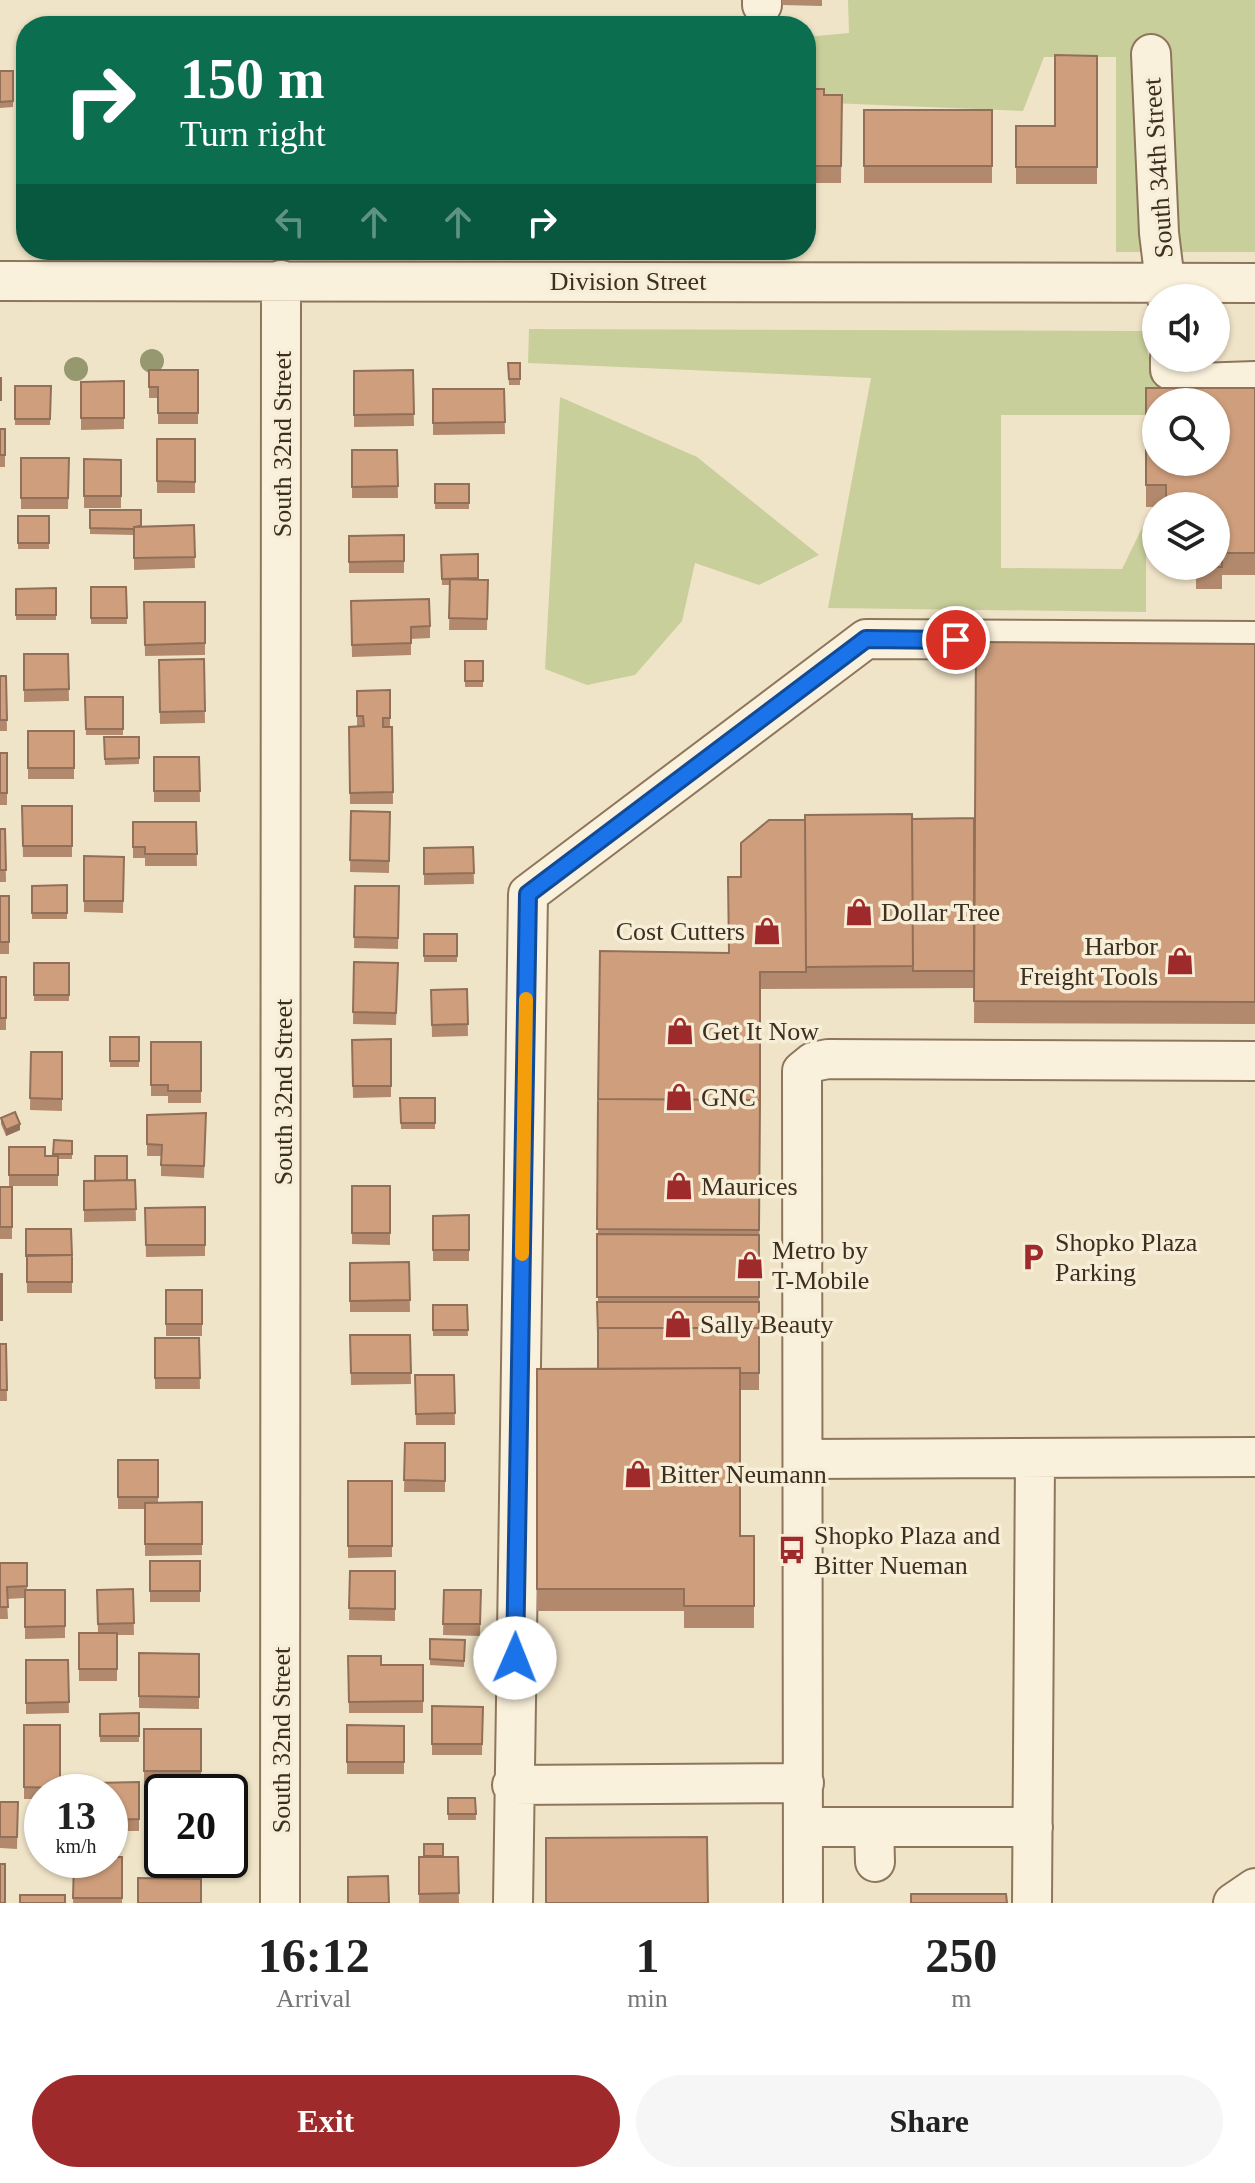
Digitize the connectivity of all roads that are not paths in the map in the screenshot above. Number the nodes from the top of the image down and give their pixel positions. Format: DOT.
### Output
graph roads {
  1 [pos="1151,54"];
  2 [pos="281,280"];
  3 [pos="0,281"];
  4 [pos="1255,283"];
  5 [pos="1165,284"];
  6 [pos="1230,285"];
  7 [pos="1142,291"];
  8 [pos="1174,372"];
  9 [pos="1255,381"];
  10 [pos="1255,641"];
  11 [pos="1255,1061"];
  12 [pos="1255,1457"];
  13 [pos="804,1459"];
  14 [pos="1035,1459"];
  15 [pos="804,1783"];
  16 [pos="512,1785"];
  17 [pos="803,1827"];
  18 [pos="1033,1827"];
  19 [pos="1255,1888"];
  20 [pos="280,1903"];
  21 [pos="513,1903"];
  22 [pos="803,1903"];
  23 [pos="1032,1903"];
  24 [pos="1233,1903"];
  1 -- 5 [label="street, South 34th Street"];
  2 -- 3 [label="street, Division Street"];
  2 -- 7 [label="street, Division Street"];
  2 -- 20 [label="street, South 32nd Street"];
  4 -- 6 [label="street, Division Street"];
  8 -- 9 [label="street"];
  10 -- 16 [label="street"];
  11 -- 13 [label="street"];
  12 -- 14 [label="street"];
  13 -- 14 [label="street"];
  13 -- 15 [label="street"];
  14 -- 18 [label="street"];
  15 -- 16 [label="street"];
  15 -- 17 [label="street"];
  16 -- 21 [label="street"];
  17 -- 18 [label="street"];
  17 -- 22 [label="street"];
  18 -- 23 [label="street"];
  19 -- 24 [label="street"];
}
